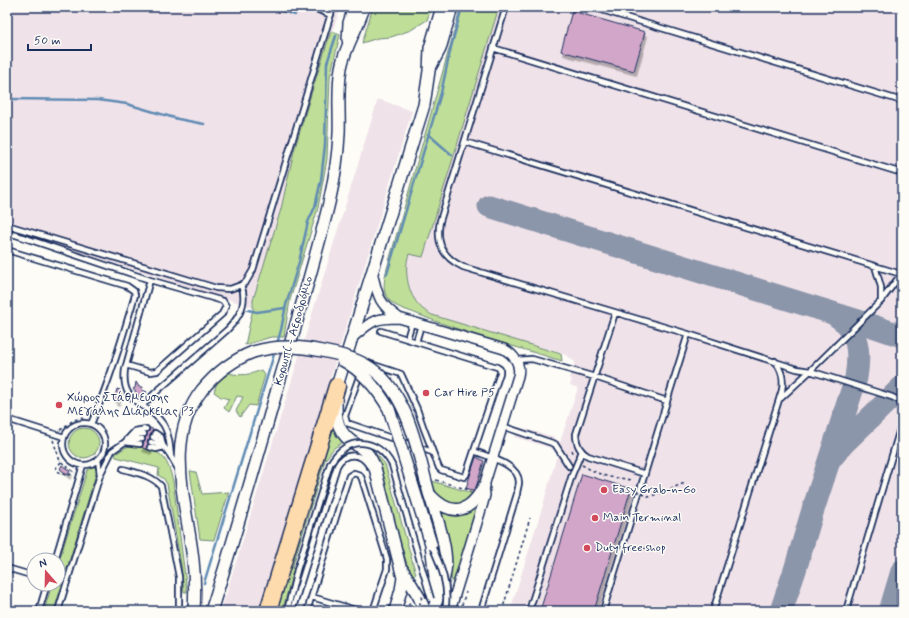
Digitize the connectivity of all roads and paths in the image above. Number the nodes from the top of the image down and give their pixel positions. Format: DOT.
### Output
graph roads {
  1 [pos="311,7"];
  2 [pos="333,7"];
  3 [pos="354,7"];
  4 [pos="364,7"];
  5 [pos="442,7"];
  6 [pos="452,7"];
  7 [pos="506,7"];
  8 [pos="592,7"];
  9 [pos="331,15"];
  10 [pos="347,45"];
  11 [pos="494,48"];
  12 [pos="429,71"];
  13 [pos="902,101"];
  14 [pos="465,142"];
  15 [pos="902,173"];
  16 [pos="7,225"];
  17 [pos="7,234"];
  18 [pos="7,250"];
  19 [pos="875,266"];
  20 [pos="372,272"];
  21 [pos="902,274"];
  22 [pos="150,280"];
  23 [pos="241,285"];
  24 [pos="881,301"];
  25 [pos="614,313"];
  26 [pos="399,318"];
  27 [pos="412,322"];
  28 [pos="421,325"];
  29 [pos="381,331"];
  30 [pos="688,334"];
  31 [pos="352,337"];
  32 [pos="407,339"];
  33 [pos="416,342"];
  34 [pos="321,351"];
  35 [pos="516,360"];
  36 [pos="775,362"];
  37 [pos="126,365"];
  38 [pos="810,371"];
  39 [pos="595,377"];
  40 [pos="337,386"];
  41 [pos="780,399"];
  42 [pos="667,402"];
  43 [pos="902,403"];
  44 [pos="142,406"];
  45 [pos="89,416"];
  46 [pos="7,419"];
  47 [pos="902,422"];
  48 [pos="91,424"];
  49 [pos="502,426"];
  50 [pos="56,430"];
  51 [pos="64,437"];
  52 [pos="51,438"];
  53 [pos="125,442"];
  54 [pos="164,448"];
  55 [pos="112,451"];
  56 [pos="432,452"];
  57 [pos="474,452"];
  58 [pos="582,452"];
  59 [pos="102,454"];
  60 [pos="171,457"];
  61 [pos="492,458"];
  62 [pos="98,459"];
  63 [pos="61,462"];
  64 [pos="83,465"];
  65 [pos="582,465"];
  66 [pos="569,466"];
  67 [pos="123,469"];
  68 [pos="645,474"];
  69 [pos="100,475"];
  70 [pos="630,480"];
  71 [pos="685,483"];
  72 [pos="181,486"];
  73 [pos="484,486"];
  74 [pos="631,489"];
  75 [pos="429,494"];
  76 [pos="381,495"];
  77 [pos="530,518"];
  78 [pos="432,544"];
  79 [pos="613,547"];
  80 [pos="662,549"];
  81 [pos="57,552"];
  82 [pos="400,565"];
  83 [pos="7,568"];
  84 [pos="26,574"];
  85 [pos="45,592"];
  86 [pos="312,597"];
  87 [pos="428,606"];
  88 [pos="643,609"];
  89 [pos="39,611"];
  90 [pos="58,611"];
  91 [pos="179,611"];
  92 [pos="194,611"];
  93 [pos="211,611"];
  94 [pos="268,611"];
  95 [pos="287,611"];
  96 [pos="292,611"];
  97 [pos="307,611"];
  98 [pos="359,611"];
  99 [pos="373,611"];
  100 [pos="395,611"];
  101 [pos="418,611"];
  102 [pos="446,611"];
  103 [pos="450,611"];
  104 [pos="481,611"];
  105 [pos="502,611"];
  106 [pos="529,611"];
  107 [pos="603,611"];
  108 [pos="636,611"];
  109 [pos="713,611"];
  110 [pos="846,611"];
  1 -- 9 [label="lane"];
  2 -- 9 [label="lane"];
  3 -- 10 [label="street"];
  4 -- 10 [label="street"];
  5 -- 12 [label="street"];
  6 -- 12 [label="street"];
  7 -- 11 [label="lane"];
  8 -- 13 [label="lane"];
  9 -- 23 [label="lane"];
  10 -- 93 [label="street, Κορωπί - Αεροδρόμιο"];
  11 -- 14 [label="lane"];
  11 -- 15 [label="lane"];
  12 -- 20 [label="street"];
  14 -- 19 [label="lane"];
  14 -- 25 [label="lane"];
  16 -- 23 [label="lane"];
  17 -- 22 [label="lane"];
  18 -- 48 [label="lane"];
  19 -- 21 [label="lane"];
  19 -- 24 [label="lane"];
  20 -- 26 [label="street"];
  20 -- 31 [label="street"];
  21 -- 24 [label="lane"];
  22 -- 37 [label="lane"];
  22 -- 37 [label="lane"];
  23 -- 44 [label="lane"];
  24 -- 38 [label="lane"];
  25 -- 30 [label="lane"];
  25 -- 39 [label="lane"];
  26 -- 27 [label="street"];
  26 -- 31 [label="street"];
  27 -- 28 [label="street"];
  27 -- 32 [label="lane"];
  28 -- 33 [label="lane"];
  28 -- 35 [label="street"];
  29 -- 32 [label="lane"];
  30 -- 36 [label="lane"];
  30 -- 42 [label="lane"];
  31 -- 40 [label="street"];
  32 -- 33 [label="lane"];
  33 -- 57 [label="lane"];
  34 -- 72 [label="street, bridge"];
  34 -- 75 [label="street, bridge"];
  34 -- 78 [label="street, bridge"];
  35 -- 39 [label="lane"];
  35 -- 49 [label="street"];
  36 -- 38 [label="lane"];
  36 -- 41 [label="lane"];
  37 -- 44 [label="lane"];
  38 -- 41 [label="lane"];
  38 -- 43 [label="lane"];
  39 -- 42 [label="lane"];
  39 -- 58 [label="lane"];
  40 -- 76 [label="street"];
  40 -- 94 [label="highway"];
  41 -- 109 [label="lane"];
  42 -- 68 [label="lane"];
  44 -- 60 [label="lane"];
  45 -- 50 [label="path"];
  46 -- 51 [label="lane"];
  47 -- 110 [label="lane"];
  48 -- 51 [label="lane"];
  48 -- 59 [label="lane"];
  49 -- 61 [label="street"];
  49 -- 66 [label="lane"];
  51 -- 64 [label="lane"];
  52 -- 63 [label="path"];
  53 -- 53 [label="lane"];
  53 -- 55 [label="lane"];
  54 -- 54 [label="lane"];
  54 -- 60 [label="lane"];
  55 -- 59 [label="lane"];
  55 -- 69 [label="lane"];
  56 -- 56 [label="lane"];
  56 -- 57 [label="lane"];
  57 -- 61 [label="lane"];
  58 -- 68 [label="lane"];
  58 -- 106 [label="lane"];
  59 -- 62 [label="lane"];
  60 -- 72 [label="lane"];
  61 -- 73 [label="street"];
  61 -- 104 [label="lane"];
  62 -- 64 [label="lane"];
  62 -- 69 [label="lane"];
  63 -- 63 [label="path"];
  64 -- 81 [label="lane"];
  65 -- 70 [label="path"];
  67 -- 91 [label="lane"];
  68 -- 107 [label="lane"];
  69 -- 90 [label="lane"];
  71 -- 74 [label="path, bridge"];
  72 -- 92 [label="street"];
  73 -- 75 [label="street"];
  73 -- 103 [label="street"];
  75 -- 87 [label="street"];
  76 -- 82 [label="street"];
  76 -- 96 [label="lane"];
  77 -- 105 [label="path"];
  78 -- 87 [label="street, bridge"];
  78 -- 102 [label="lane, bridge"];
  79 -- 80 [label="path, bridge"];
  82 -- 87 [label="street"];
  82 -- 100 [label="street"];
  83 -- 84 [label="lane"];
  85 -- 89 [label="lane"];
  86 -- 97 [label="lane"];
  86 -- 98 [label="lane"];
  86 -- 99 [label="lane"];
  87 -- 95 [label="lane, bridge"];
  87 -- 101 [label="path, bridge"];
  88 -- 108 [label="path"];
}
